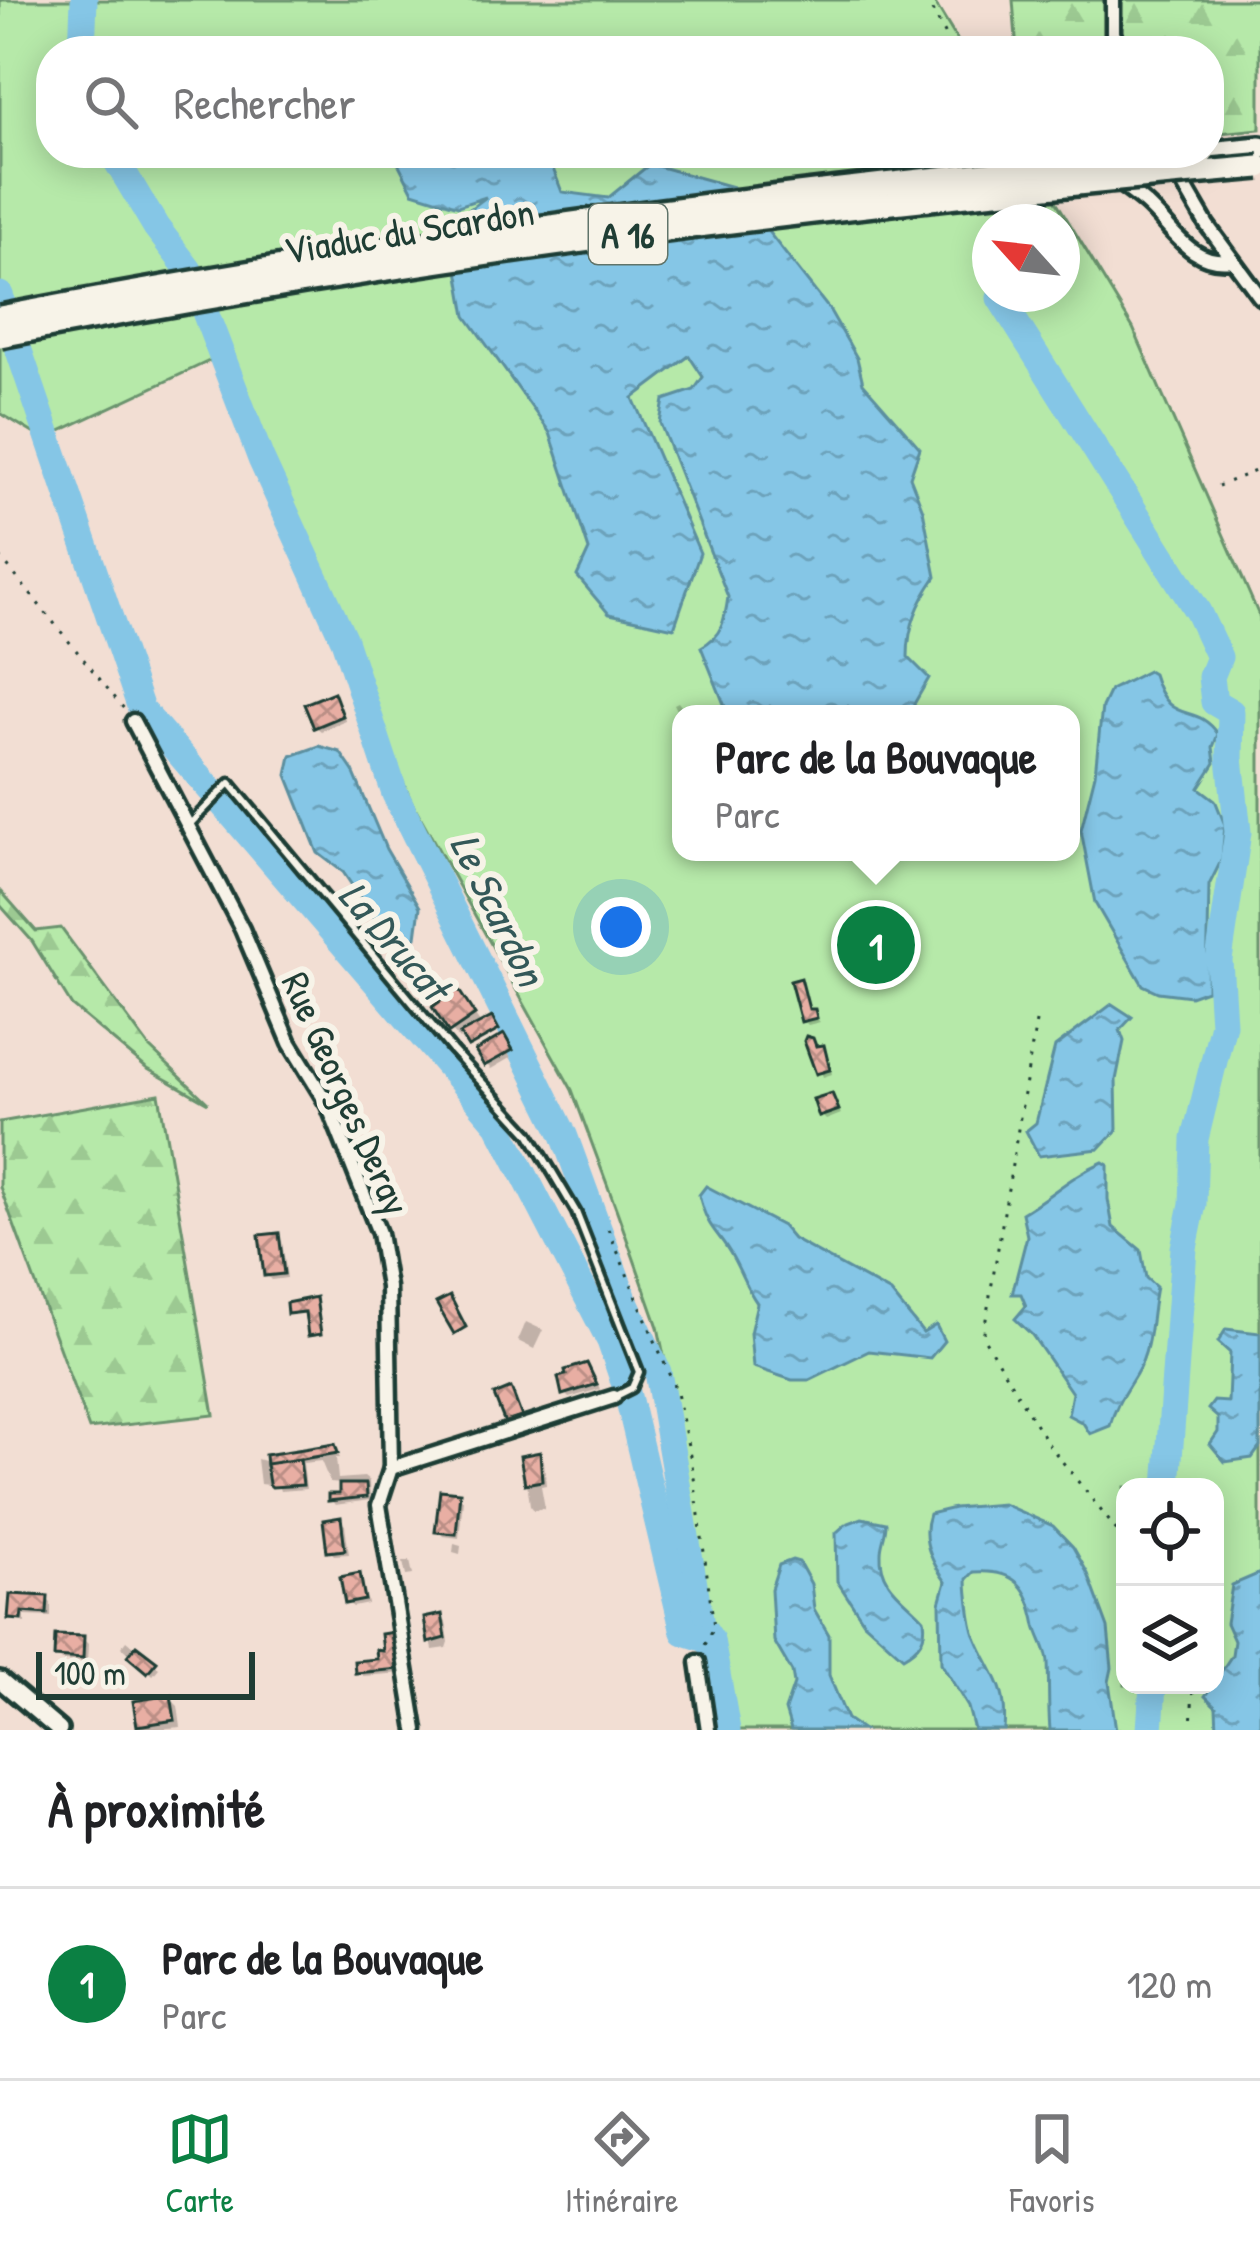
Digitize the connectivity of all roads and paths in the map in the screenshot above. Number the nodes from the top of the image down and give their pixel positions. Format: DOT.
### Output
graph roads {
  1 [pos="926,0"];
  2 [pos="1114,0"];
  3 [pos="946,36"];
  4 [pos="1114,36"];
  5 [pos="1260,148"];
  6 [pos="1224,151"];
  7 [pos="1260,167"];
  8 [pos="1056,168"];
  9 [pos="1094,168"];
  10 [pos="1174,168"];
  11 [pos="1232,260"];
  12 [pos="1260,297"];
  13 [pos="0,317"];
  14 [pos="0,336"];
  15 [pos="1260,469"];
  16 [pos="1218,486"];
  17 [pos="0,557"];
  18 [pos="133,721"];
  19 [pos="187,827"];
  20 [pos="1036,1022"];
  21 [pos="608,1229"];
  22 [pos="614,1397"];
  23 [pos="391,1468"];
  24 [pos="1116,1530"];
  25 [pos="701,1655"];
  26 [pos="0,1680"];
  27 [pos="1193,1694"];
  28 [pos="59,1730"];
  29 [pos="416,1730"];
  30 [pos="708,1730"];
  31 [pos="1191,1730"];
  1 -- 3 [label="path"];
  2 -- 4 [label="street"];
  5 -- 6 [label="highway, Viaduc du Scardon / A 16"];
  7 -- 14 [label="highway, Viaduc du Scardon / A 16, bridge"];
  8 -- 13 [label="highway, Viaduc du Scardon / A 16, bridge"];
  9 -- 11 [label="street"];
  10 -- 11 [label="street"];
  11 -- 12 [label="street"];
  15 -- 16 [label="path"];
  17 -- 18 [label="path"];
  18 -- 19 [label="street, Rue Georges Deray"];
  19 -- 22 [label="lane"];
  19 -- 23 [label="street, Rue Georges Deray"];
  20 -- 24 [label="path"];
  21 -- 25 [label="path"];
  22 -- 23 [label="street"];
  23 -- 29 [label="street, Rue Georges Deray"];
  25 -- 30 [label="street"];
  26 -- 28 [label="street"];
  27 -- 31 [label="path"];
}
